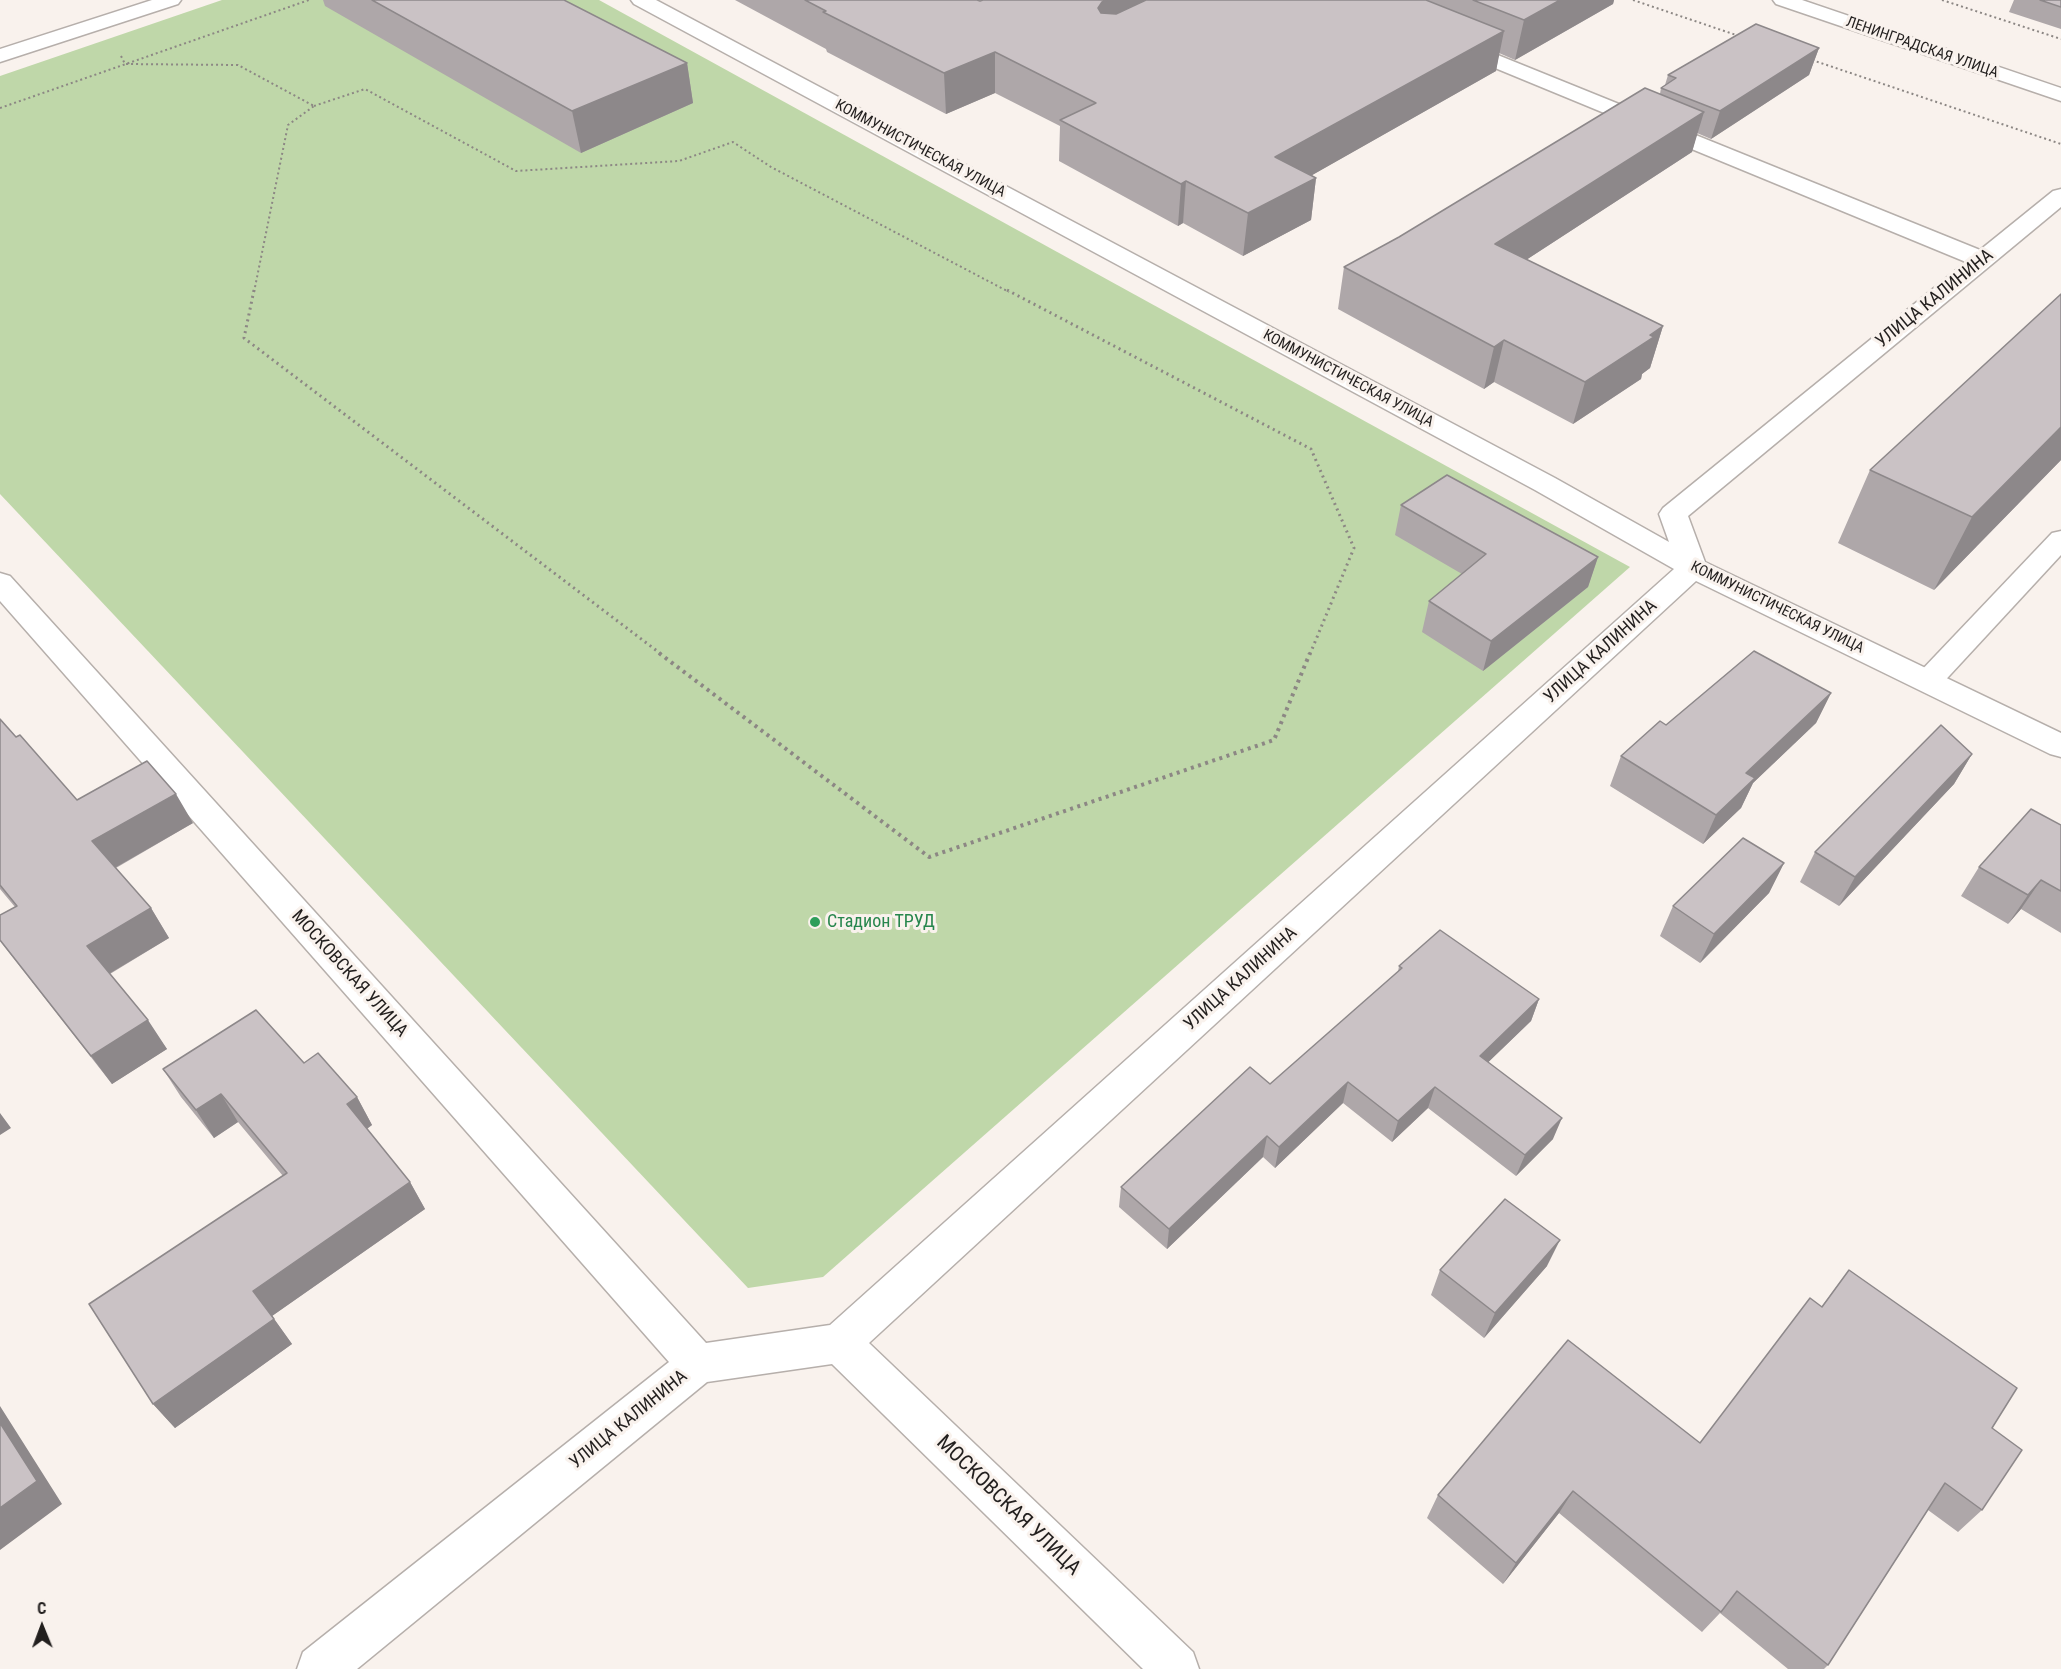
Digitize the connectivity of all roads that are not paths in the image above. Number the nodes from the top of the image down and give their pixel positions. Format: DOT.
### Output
graph roads {
  1 [pos="171,0"];
  2 [pos="641,0"];
  3 [pos="1783,0"];
  4 [pos="1435,36"];
  5 [pos="0,56"];
  6 [pos="2061,95"];
  7 [pos="2061,196"];
  8 [pos="1983,260"];
  9 [pos="2061,538"];
  10 [pos="1693,568"];
  11 [pos="0,583"];
  12 [pos="1928,681"];
  13 [pos="2061,746"];
  14 [pos="840,1343"];
  15 [pos="698,1364"];
  16 [pos="320,1669"];
  17 [pos="1176,1669"];
  1 -- 5 [label="street"];
  2 -- 10 [label="street, КОММУНИСТИЧЕСКАЯ УЛИЦА"];
  3 -- 6 [label="street, ЛЕНИНГРАДСКАЯ УЛИЦА"];
  4 -- 8 [label="street"];
  7 -- 8 [label="street, УЛИЦА КАЛИНИНА"];
  8 -- 10 [label="street, УЛИЦА КАЛИНИНА"];
  9 -- 12 [label="lane"];
  10 -- 12 [label="street, КОММУНИСТИЧЕСКАЯ УЛИЦА"];
  10 -- 14 [label="street, УЛИЦА КАЛИНИНА"];
  11 -- 15 [label="street, МОСКОВСКАЯ УЛИЦА"];
  12 -- 13 [label="street, КОММУНИСТИЧЕСКАЯ УЛИЦА"];
  14 -- 15 [label="street, УЛИЦА КАЛИНИНА"];
  14 -- 17 [label="street, МОСКОВСКАЯ УЛИЦА"];
  15 -- 16 [label="street, УЛИЦА КАЛИНИНА"];
}
